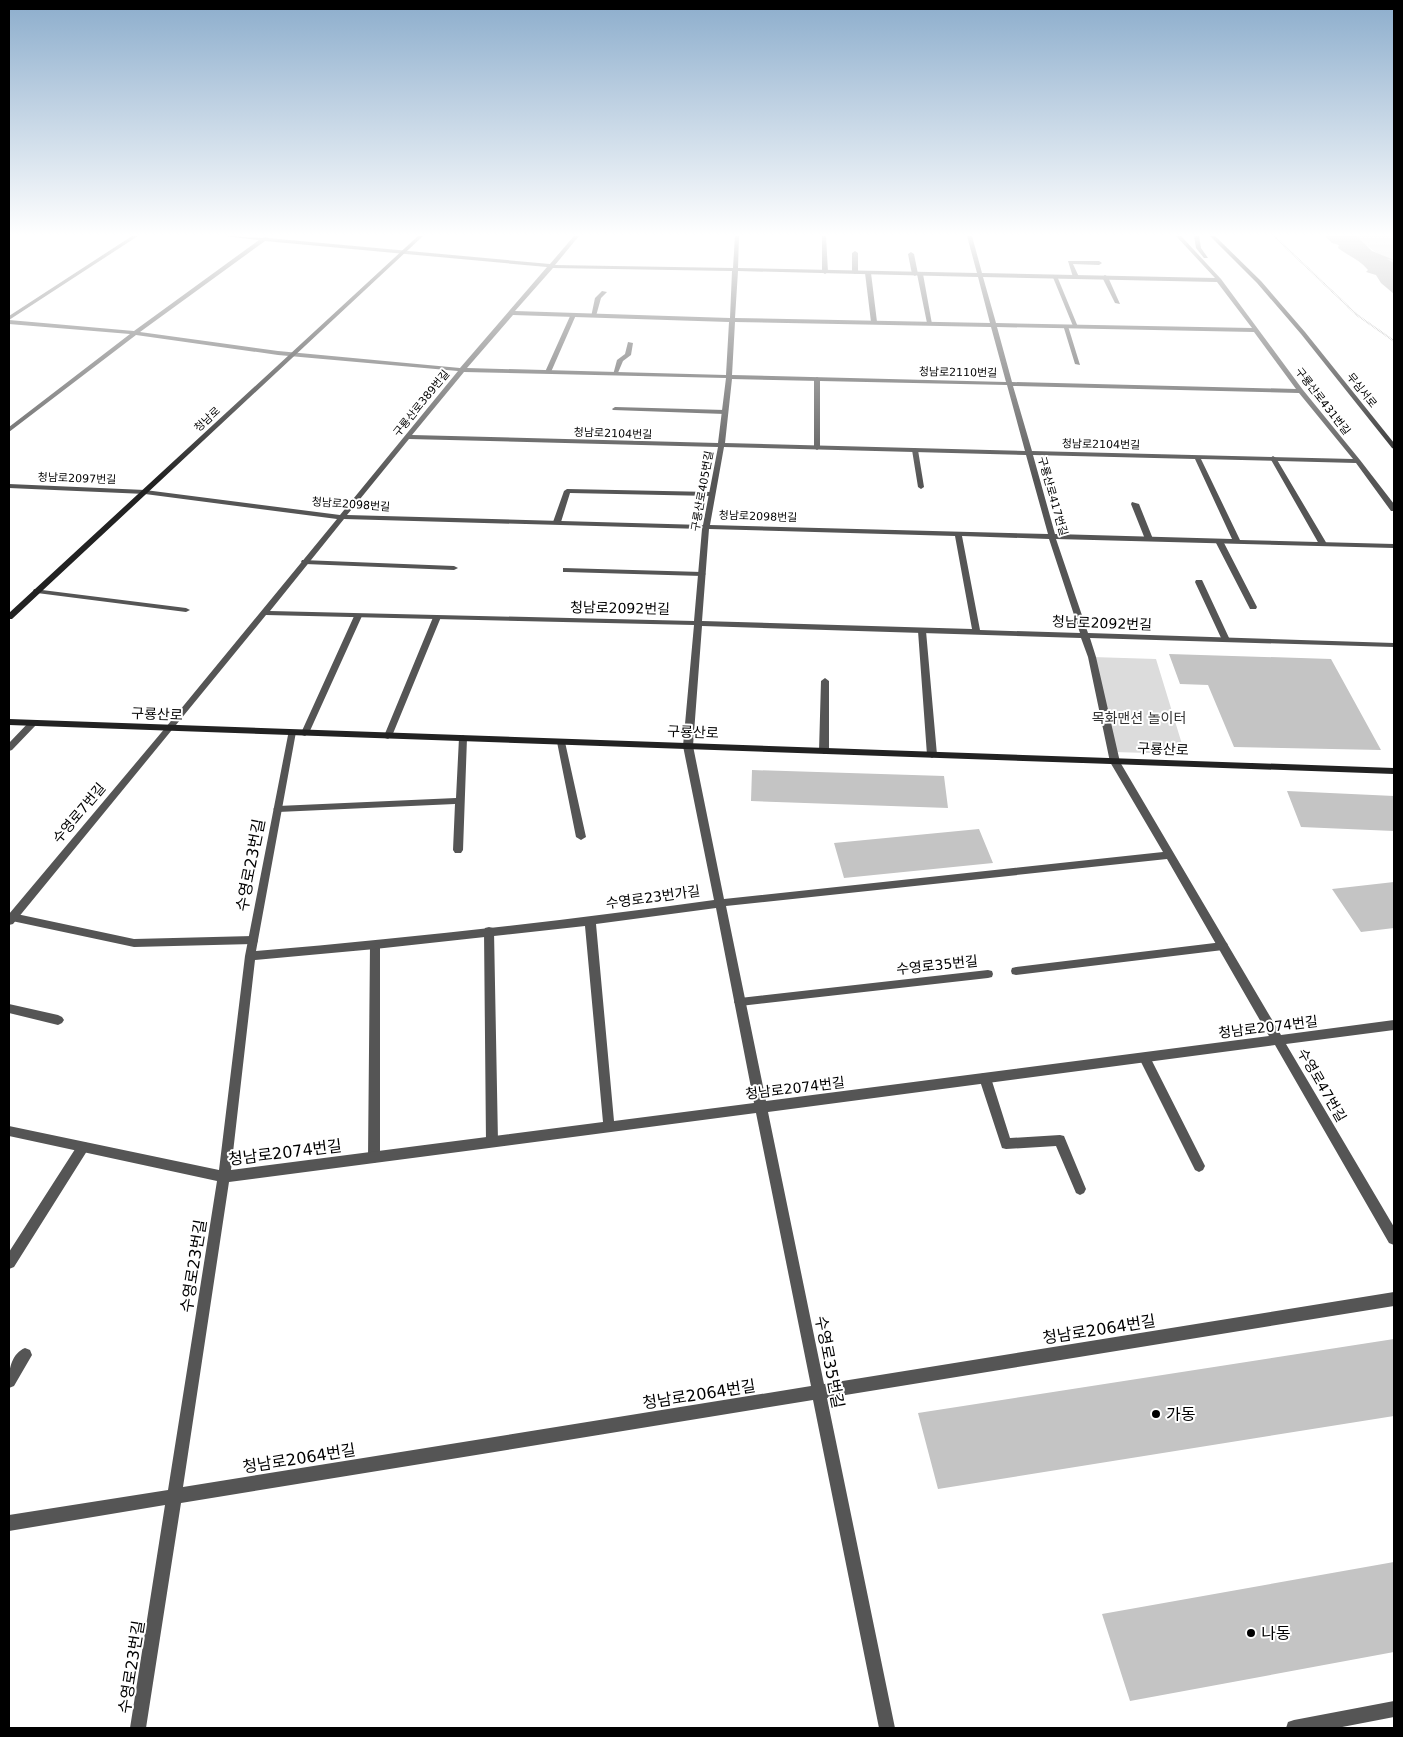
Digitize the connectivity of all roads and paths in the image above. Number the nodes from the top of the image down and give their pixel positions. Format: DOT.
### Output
graph roads {
  1 [pos="157,317"];
  2 [pos="334,317"];
  3 [pos="510,317"];
  4 [pos="572,317"];
  5 [pos="631,317"];
  6 [pos="873,317"];
  7 [pos="929,317"];
  8 [pos="990,317"];
  9 [pos="1072,317"];
  10 [pos="1247,317"];
  11 [pos="1289,317"];
  12 [pos="1360,317"];
  13 [pos="732,320"];
  14 [pos="9,322"];
  15 [pos="874,322"];
  16 [pos="930,323"];
  17 [pos="992,324"];
  18 [pos="1065,326"];
  19 [pos="1076,326"];
  20 [pos="1257,330"];
  21 [pos="135,333"];
  22 [pos="1394,341"];
  23 [pos="630,343"];
  24 [pos="294,354"];
  25 [pos="1078,364"];
  26 [pos="462,370"];
  27 [pos="548,372"];
  28 [pos="615,374"];
  29 [pos="729,376"];
  30 [pos="817,378"];
  31 [pos="1009,383"];
  32 [pos="1300,391"];
  33 [pos="615,409"];
  34 [pos="725,412"];
  35 [pos="9,430"];
  36 [pos="408,437"];
  37 [pos="722,446"];
  38 [pos="1394,447"];
  39 [pos="817,448"];
  40 [pos="915,450"];
  41 [pos="1029,452"];
  42 [pos="1197,457"];
  43 [pos="1273,458"];
  44 [pos="1358,461"];
  45 [pos="9,486"];
  46 [pos="921,487"];
  47 [pos="145,492"];
  48 [pos="712,494"];
  49 [pos="1135,504"];
  50 [pos="1394,509"];
  51 [pos="342,516"];
  52 [pos="557,522"];
  53 [pos="706,526"];
  54 [pos="958,534"];
  55 [pos="1052,537"];
  56 [pos="1149,539"];
  57 [pos="1219,541"];
  58 [pos="1237,542"];
  59 [pos="1323,544"];
  60 [pos="1394,546"];
  61 [pos="305,562"];
  62 [pos="454,568"];
  63 [pos="566,570"];
  64 [pos="702,574"];
  65 [pos="1199,582"];
  66 [pos="37,591"];
  67 [pos="1253,607"];
  68 [pos="186,610"];
  69 [pos="263,613"];
  70 [pos="358,616"];
  71 [pos="9,617"];
  72 [pos="437,617"];
  73 [pos="697,624"];
  74 [pos="922,631"];
  75 [pos="977,633"];
  76 [pos="1084,636"];
  77 [pos="1226,640"];
  78 [pos="1394,645"];
  79 [pos="825,681"];
  80 [pos="9,722"];
  81 [pos="33,723"];
  82 [pos="169,729"];
  83 [pos="298,733"];
  84 [pos="388,736"];
  85 [pos="463,738"];
  86 [pos="561,742"];
  87 [pos="688,746"];
  88 [pos="9,748"];
  89 [pos="824,751"];
  90 [pos="932,755"];
  91 [pos="1115,762"];
  92 [pos="1394,771"];
  93 [pos="460,801"];
  94 [pos="278,809"];
  95 [pos="581,837"];
  96 [pos="458,850"];
  97 [pos="1170,855"];
  98 [pos="721,904"];
  99 [pos="10,919"];
  100 [pos="590,921"];
  101 [pos="489,931"];
  102 [pos="253,940"];
  103 [pos="375,945"];
  104 [pos="1224,946"];
  105 [pos="250,956"];
  106 [pos="1016,971"];
  107 [pos="988,974"];
  108 [pos="740,1002"];
  109 [pos="9,1008"];
  110 [pos="58,1020"];
  111 [pos="1394,1025"];
  112 [pos="1278,1040"];
  113 [pos="1145,1058"];
  114 [pos="985,1078"];
  115 [pos="761,1107"];
  116 [pos="609,1127"];
  117 [pos="9,1131"];
  118 [pos="492,1142"];
  119 [pos="84,1147"];
  120 [pos="374,1157"];
  121 [pos="1199,1166"];
  122 [pos="224,1176"];
  123 [pos="1080,1189"];
  124 [pos="1394,1239"];
  125 [pos="9,1263"];
  126 [pos="1394,1299"];
  127 [pos="25,1355"];
  128 [pos="9,1381"];
  129 [pos="819,1392"];
  130 [pos="174,1496"];
  131 [pos="9,1523"];
  132 [pos="1394,1709"];
  133 [pos="138,1728"];
  134 [pos="888,1728"];
  135 [pos="1294,1728"];
  1 -- 21 [label="street"];
  2 -- 24 [label="street, 청남로"];
  3 -- 26 [label="street, 구룡산로389번길"];
  4 -- 27 [label="street"];
  5 -- 13 [label="street"];
  6 -- 15 [label="street"];
  7 -- 16 [label="street"];
  8 -- 17 [label="street, 구룡산로417번길"];
  9 -- 19 [label="street"];
  10 -- 20 [label="street, 구룡산로431번길"];
  11 -- 38 [label="street, 무심서로"];
  12 -- 22 [label="path"];
  13 -- 15 [label="street"];
  13 -- 29 [label="street, 구룡산로405번길"];
  14 -- 21 [label="street, 청남로2110번길"];
  15 -- 16 [label="street"];
  16 -- 17 [label="street"];
  17 -- 18 [label="street"];
  17 -- 31 [label="street, 구룡산로417번길"];
  18 -- 19 [label="street"];
  18 -- 25 [label="street"];
  19 -- 20 [label="street"];
  20 -- 32 [label="street, 구룡산로431번길"];
  21 -- 24 [label="street, 청남로2110번길"];
  21 -- 35 [label="street"];
  23 -- 28 [label="street"];
  24 -- 26 [label="street, 청남로2110번길"];
  24 -- 47 [label="street, 청남로"];
  26 -- 27 [label="street, 청남로2110번길"];
  26 -- 36 [label="street, 구룡산로389번길"];
  27 -- 28 [label="street, 청남로2110번길"];
  28 -- 29 [label="street, 청남로2110번길"];
  29 -- 30 [label="street, 청남로2110번길"];
  29 -- 34 [label="street, 구룡산로405번길"];
  30 -- 31 [label="street, 청남로2110번길"];
  30 -- 39 [label="street"];
  31 -- 32 [label="street, 청남로2110번길"];
  31 -- 41 [label="street, 구룡산로417번길"];
  32 -- 44 [label="street, 구룡산로431번길"];
  33 -- 34 [label="street"];
  34 -- 37 [label="street, 구룡산로405번길"];
  36 -- 37 [label="street, 청남로2104번길"];
  36 -- 51 [label="street, 구룡산로389번길"];
  37 -- 39 [label="street, 청남로2104번길"];
  37 -- 48 [label="street, 구룡산로405번길"];
  39 -- 40 [label="street, 청남로2104번길"];
  40 -- 41 [label="street, 청남로2104번길"];
  40 -- 46 [label="street"];
  41 -- 42 [label="street, 청남로2104번길"];
  41 -- 55 [label="street, 구룡산로417번길"];
  42 -- 43 [label="street, 청남로2104번길"];
  42 -- 58 [label="street"];
  43 -- 44 [label="street, 청남로2104번길"];
  43 -- 59 [label="street"];
  44 -- 50 [label="street, 구룡산로431번길"];
  45 -- 47 [label="street, 청남로2097번길"];
  47 -- 51 [label="street, 청남로2098번길"];
  47 -- 66 [label="street, 청남로"];
  48 -- 52 [label="street, 청남로2098번길"];
  48 -- 53 [label="street, 구룡산로405번길"];
  49 -- 56 [label="street"];
  51 -- 52 [label="street, 청남로2098번길"];
  51 -- 61 [label="street, 구룡산로389번길"];
  52 -- 53 [label="street, 청남로2098번길"];
  53 -- 54 [label="street, 청남로2098번길"];
  53 -- 64 [label="street, 구룡산로405번길"];
  54 -- 55 [label="street, 청남로2098번길"];
  54 -- 75 [label="street"];
  55 -- 56 [label="street, 청남로2098번길"];
  55 -- 76 [label="street, 구룡산로417번길"];
  56 -- 57 [label="street, 청남로2098번길"];
  57 -- 58 [label="street, 청남로2098번길"];
  57 -- 67 [label="street"];
  58 -- 59 [label="street, 청남로2098번길"];
  59 -- 60 [label="street, 청남로2098번길"];
  61 -- 62 [label="street"];
  61 -- 69 [label="street, 구룡산로389번길"];
  63 -- 64 [label="street"];
  64 -- 73 [label="street, 구룡산로405번길"];
  65 -- 77 [label="street"];
  66 -- 68 [label="street"];
  66 -- 71 [label="street, 청남로"];
  69 -- 70 [label="street, 청남로2092번길"];
  69 -- 82 [label="street, 구룡산로389번길"];
  70 -- 72 [label="street, 청남로2092번길"];
  70 -- 83 [label="street"];
  72 -- 73 [label="street, 청남로2092번길"];
  72 -- 84 [label="street"];
  73 -- 74 [label="street, 청남로2092번길"];
  73 -- 87 [label="street, 구룡산로405번길"];
  74 -- 75 [label="street, 청남로2092번길"];
  74 -- 90 [label="street"];
  75 -- 76 [label="street, 청남로2092번길"];
  76 -- 77 [label="street, 청남로2092번길"];
  76 -- 91 [label="street, 구룡산로417번길"];
  77 -- 78 [label="street, 청남로2092번길"];
  79 -- 89 [label="street"];
  80 -- 81 [label="street, 구룡산로"];
  81 -- 82 [label="street, 구룡산로"];
  81 -- 88 [label="street"];
  82 -- 83 [label="street, 구룡산로"];
  82 -- 99 [label="street, 수영로7번길"];
  83 -- 84 [label="street, 구룡산로"];
  83 -- 94 [label="street, 수영로23번길"];
  84 -- 85 [label="street, 구룡산로"];
  85 -- 86 [label="street, 구룡산로"];
  85 -- 93 [label="street"];
  86 -- 87 [label="street, 구룡산로"];
  86 -- 95 [label="street"];
  87 -- 89 [label="street, 구룡산로"];
  87 -- 98 [label="street, 수영로35번길"];
  89 -- 90 [label="street, 구룡산로"];
  90 -- 91 [label="street, 구룡산로"];
  91 -- 92 [label="street, 구룡산로"];
  91 -- 97 [label="street, 수영로47번길"];
  93 -- 94 [label="street, 수영로23번길"];
  93 -- 96 [label="street"];
  94 -- 102 [label="street, 수영로23번길"];
  97 -- 98 [label="street"];
  97 -- 104 [label="street, 수영로47번길"];
  98 -- 100 [label="street, 수영로23번가길"];
  98 -- 108 [label="street, 수영로35번길"];
  99 -- 102 [label="street, 수영로7번길"];
  100 -- 101 [label="street, 수영로23번가길"];
  100 -- 116 [label="street, 수영로23번가길"];
  101 -- 103 [label="street, 수영로23번가길"];
  101 -- 118 [label="street"];
  102 -- 105 [label="street, 수영로23번길"];
  103 -- 105 [label="street, 수영로23번가길"];
  103 -- 120 [label="street"];
  104 -- 106 [label="street"];
  104 -- 112 [label="street, 수영로47번길"];
  105 -- 122 [label="street, 수영로23번길"];
  107 -- 108 [label="street, 수영로35번길"];
  108 -- 115 [label="street, 수영로35번길"];
  109 -- 110 [label="street"];
  111 -- 112 [label="street, 청남로2074번길"];
  112 -- 113 [label="street, 청남로2074번길"];
  112 -- 124 [label="street, 수영로47번길"];
  113 -- 114 [label="street, 청남로2074번길"];
  113 -- 121 [label="street"];
  114 -- 115 [label="street, 청남로2074번길"];
  114 -- 123 [label="street"];
  115 -- 116 [label="street, 청남로2074번길"];
  115 -- 129 [label="street, 수영로35번길"];
  116 -- 118 [label="street, 청남로2074번길"];
  117 -- 119 [label="street, 청남로2074번길"];
  118 -- 120 [label="street, 청남로2074번길"];
  119 -- 122 [label="street, 청남로2074번길"];
  119 -- 125 [label="street"];
  120 -- 122 [label="street, 청남로2074번길"];
  122 -- 130 [label="street, 수영로23번길"];
  126 -- 129 [label="street, 청남로2064번길"];
  127 -- 128 [label="street"];
  129 -- 130 [label="street, 청남로2064번길"];
  129 -- 134 [label="street, 수영로35번길"];
  130 -- 131 [label="street, 청남로2064번길"];
  130 -- 133 [label="street, 수영로23번길"];
  132 -- 135 [label="street"];
}
